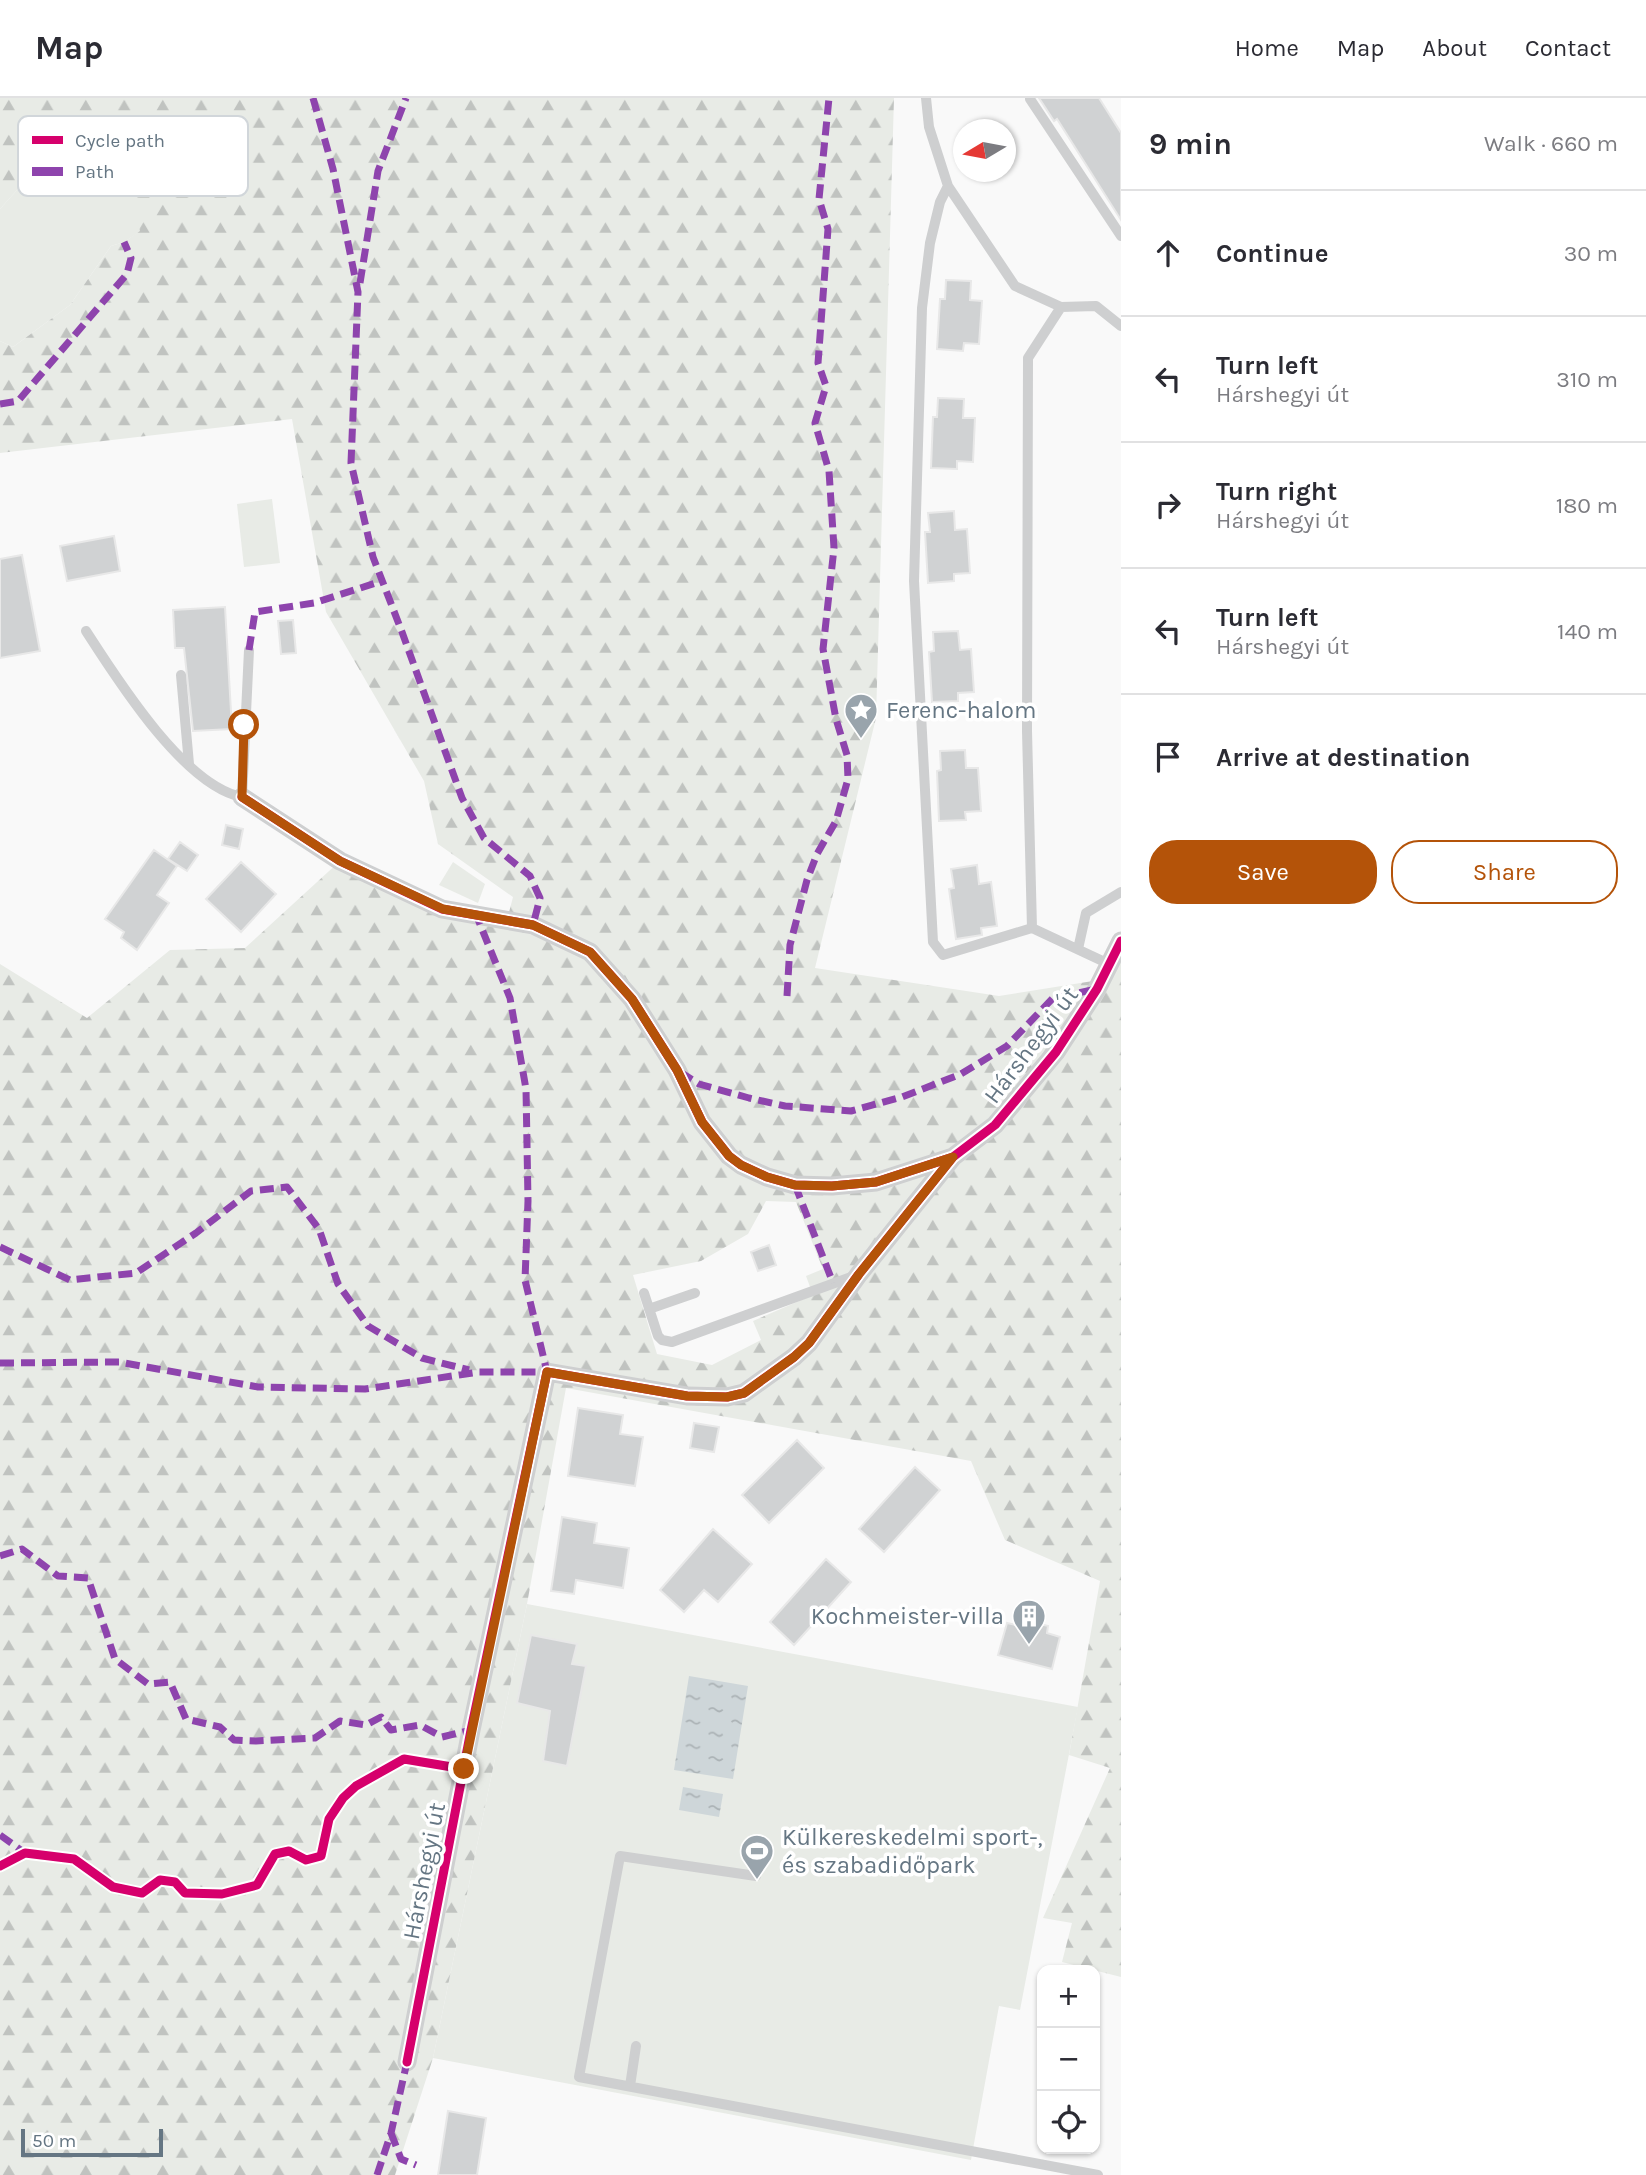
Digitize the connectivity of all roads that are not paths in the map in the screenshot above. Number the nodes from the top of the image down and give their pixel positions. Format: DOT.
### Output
graph roads {
  1 [pos="926,98"];
  2 [pos="1030,99"];
  3 [pos="948,186"];
  4 [pos="1121,236"];
  5 [pos="1061,307"];
  6 [pos="1121,326"];
  7 [pos="86,631"];
  8 [pos="249,650"];
  9 [pos="181,675"];
  10 [pos="189,764"];
  11 [pos="242,797"];
  12 [pos="1121,892"];
  13 [pos="1032,928"];
  14 [pos="1121,941"];
  15 [pos="1077,949"];
  16 [pos="1109,964"];
  17 [pos="953,1157"];
  18 [pos="859,1274"];
  19 [pos="644,1293"];
  20 [pos="695,1293"];
  21 [pos="649,1308"];
  22 [pos="756,1876"];
  23 [pos="636,2046"];
  24 [pos="407,2062"];
  25 [pos="630,2086"];
  26 [pos="1098,2175"];
  1 -- 3 [label="lane"];
  2 -- 4 [label="lane"];
  3 -- 5 [label="lane"];
  3 -- 13 [label="lane"];
  5 -- 6 [label="lane"];
  5 -- 13 [label="lane"];
  7 -- 10 [label="lane"];
  8 -- 11 [label="lane"];
  9 -- 10 [label="lane"];
  10 -- 11 [label="lane"];
  11 -- 17 [label="street, Hárshegyi út"];
  12 -- 15 [label="lane"];
  13 -- 15 [label="lane"];
  14 -- 16 [label="street, Hárshegyi út"];
  15 -- 16 [label="lane"];
  16 -- 17 [label="street, Hárshegyi út"];
  17 -- 18 [label="street, Hárshegyi út"];
  18 -- 21 [label="lane"];
  18 -- 24 [label="street, Hárshegyi út"];
  19 -- 21 [label="lane"];
  20 -- 21 [label="lane"];
  22 -- 25 [label="lane"];
  23 -- 25 [label="lane"];
  25 -- 26 [label="lane"];
}
